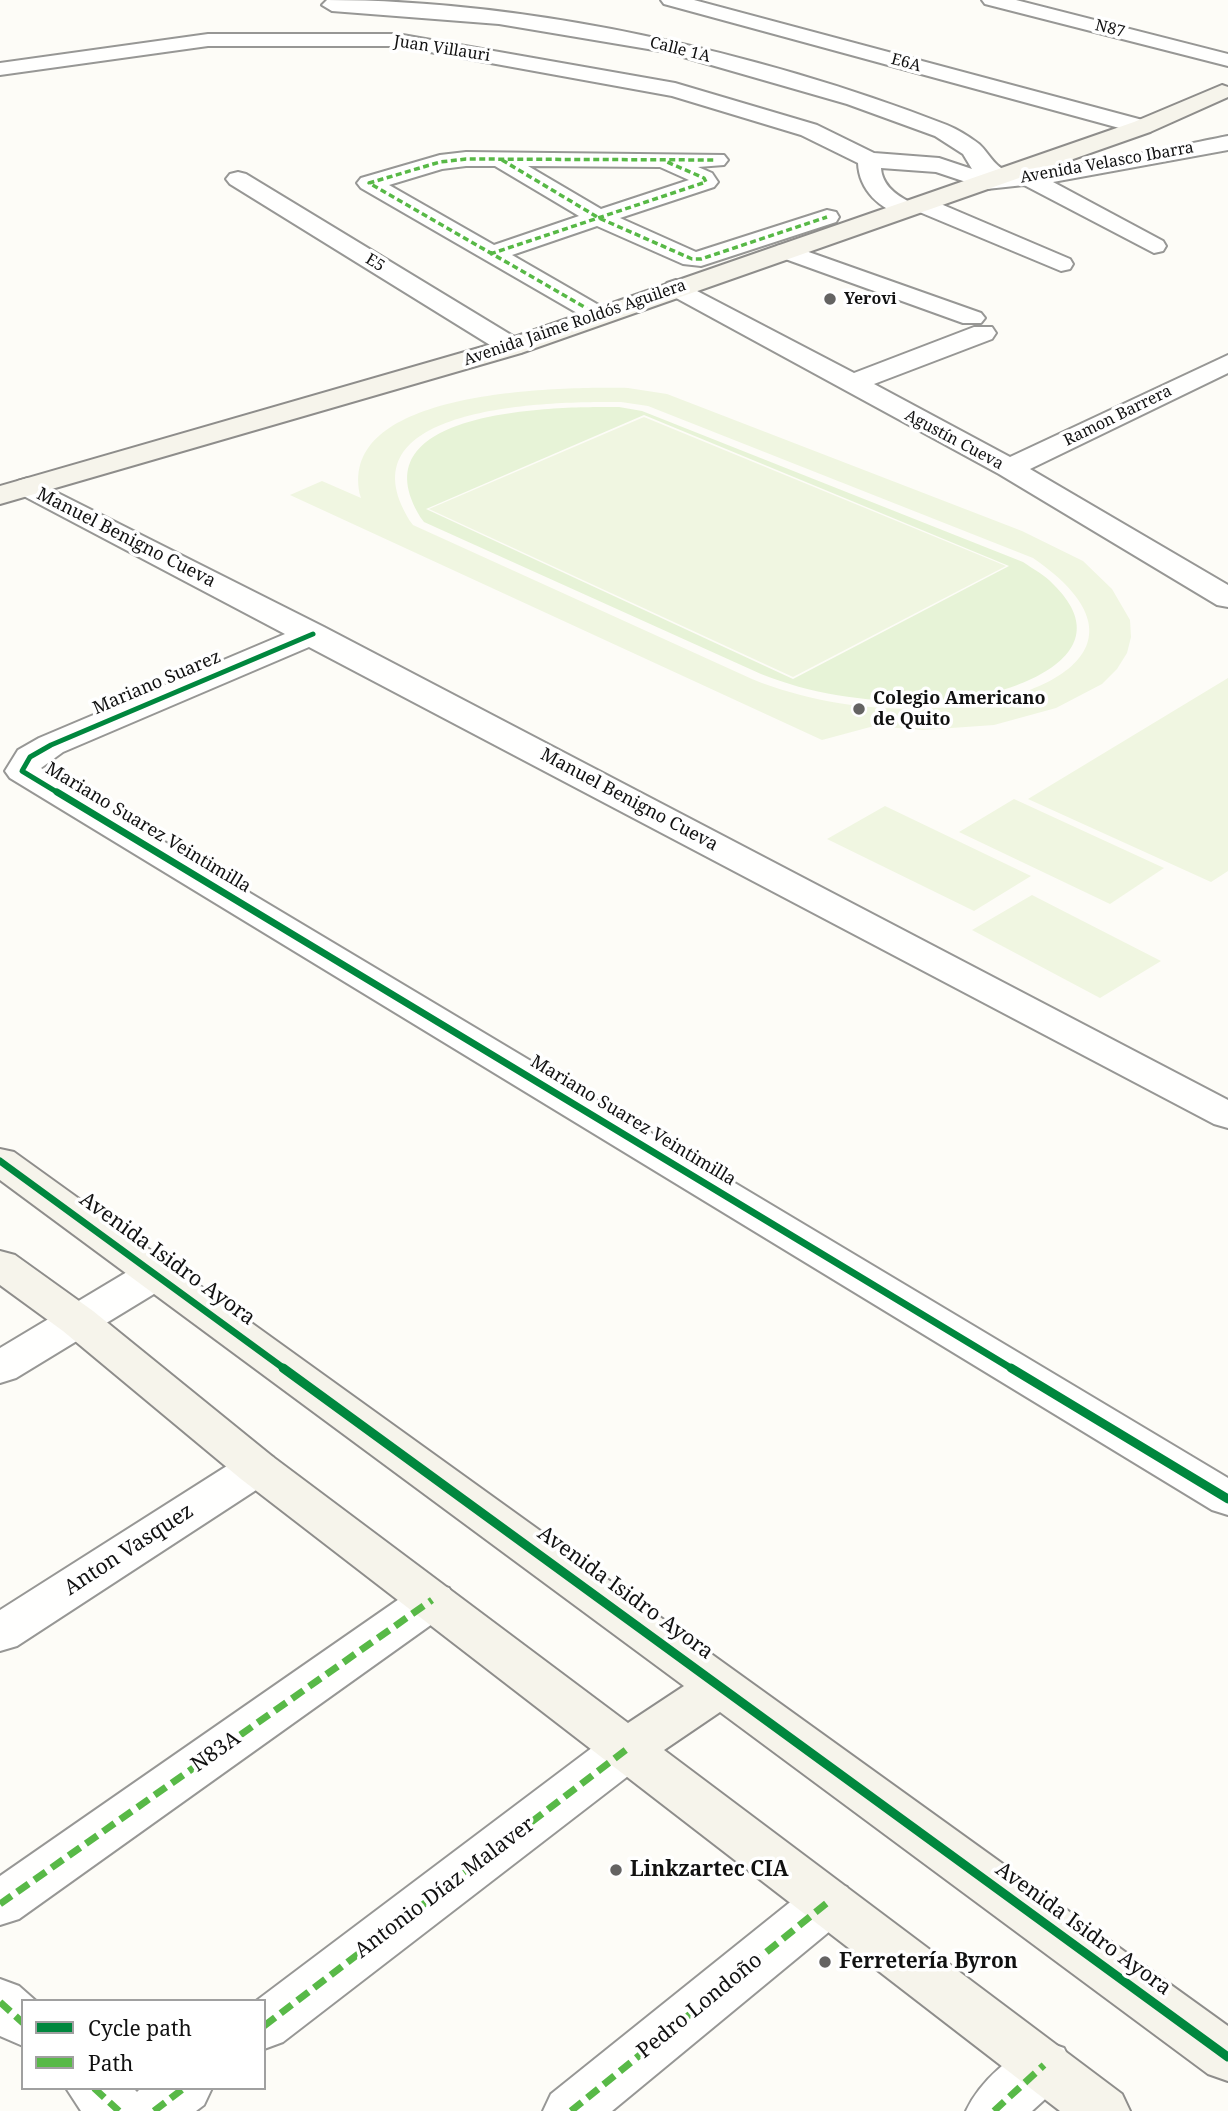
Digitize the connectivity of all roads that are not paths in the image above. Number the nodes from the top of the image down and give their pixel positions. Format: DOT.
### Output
graph roads {
  1 [pos="671,0"];
  2 [pos="992,0"];
  3 [pos="332,5"];
  4 [pos="1228,60"];
  5 [pos="0,69"];
  6 [pos="1226,94"];
  7 [pos="1142,127"];
  8 [pos="1228,143"];
  9 [pos="502,160"];
  10 [pos="663,160"];
  11 [pos="716,160"];
  12 [pos="869,160"];
  13 [pos="1028,178"];
  14 [pos="238,179"];
  15 [pos="993,179"];
  16 [pos="913,207"];
  17 [pos="827,217"];
  18 [pos="599,218"];
  19 [pos="1154,246"];
  20 [pos="786,251"];
  21 [pos="490,254"];
  22 [pos="1061,264"];
  23 [pos="676,288"];
  24 [pos="600,316"];
  25 [pos="512,346"];
  26 [pos="1228,363"];
  27 [pos="850,384"];
  28 [pos="1009,468"];
  29 [pos="14,491"];
  30 [pos="1228,598"];
  31 [pos="313,634"];
  32 [pos="22,771"];
  33 [pos="1228,1116"];
  34 [pos="0,1161"];
  35 [pos="0,1265"];
  36 [pos="156,1273"];
  37 [pos="78,1321"];
  38 [pos="0,1368"];
  39 [pos="257,1468"];
  40 [pos="1228,1499"];
  41 [pos="432,1600"];
  42 [pos="0,1633"];
  43 [pos="722,1686"];
  44 [pos="627,1749"];
  45 [pos="828,1902"];
  46 [pos="0,1904"];
  47 [pos="0,2002"];
  48 [pos="21,2021"];
  49 [pos="266,2024"];
  50 [pos="1228,2057"];
  51 [pos="1044,2066"];
  52 [pos="96,2090"];
  53 [pos="181,2090"];
  54 [pos="119,2111"];
  55 [pos="154,2111"];
  56 [pos="571,2111"];
  57 [pos="994,2111"];
  58 [pos="1102,2111"];
  1 -- 7 [label="street, E6A"];
  2 -- 4 [label="street, N87"];
  3 -- 15 [label="street, Calle 1A"];
  5 -- 12 [label="street, Juan Villauri"];
  6 -- 7 [label="street, Avenida Jaime Roldós Aguilera"];
  7 -- 15 [label="street, Avenida Jaime Roldós Aguilera"];
  8 -- 13 [label="street, Avenida Velasco Ibarra"];
  9 -- 10 [label="street"];
  9 -- 18 [label="street"];
  9 -- 21 [label="street"];
  10 -- 11 [label="street"];
  10 -- 18 [label="street"];
  12 -- 15 [label="street, Juan Villauri"];
  12 -- 16 [label="street"];
  13 -- 15 [label="street, Avenida Velasco Ibarra"];
  13 -- 19 [label="street"];
  14 -- 25 [label="street, E5"];
  15 -- 16 [label="street, Avenida Jaime Roldós Aguilera"];
  16 -- 20 [label="street, Avenida Jaime Roldós Aguilera"];
  16 -- 22 [label="street"];
  17 -- 18 [label="street"];
  18 -- 21 [label="street"];
  20 -- 23 [label="street, Avenida Jaime Roldós Aguilera"];
  20 -- 27 [label="street"];
  21 -- 24 [label="street"];
  23 -- 24 [label="street, Avenida Jaime Roldós Aguilera"];
  23 -- 27 [label="street, Agustín Cueva"];
  24 -- 25 [label="street, Avenida Jaime Roldós Aguilera"];
  25 -- 29 [label="street, Avenida Jaime Roldós Aguilera"];
  26 -- 28 [label="street, Ramon Barrera"];
  27 -- 28 [label="street, Agustín Cueva"];
  28 -- 30 [label="street, Agustín Cueva"];
  29 -- 31 [label="street, Manuel Benigno Cueva"];
  31 -- 32 [label="street, Mariano Suarez"];
  31 -- 33 [label="street, Manuel Benigno Cueva"];
  32 -- 40 [label="street, Mariano Suarez Veintimilla"];
  34 -- 36 [label="street, Avenida Isidro Ayora"];
  35 -- 37 [label="street"];
  36 -- 37 [label="street"];
  36 -- 43 [label="street, Avenida Isidro Ayora"];
  37 -- 38 [label="street"];
  37 -- 39 [label="street"];
  39 -- 41 [label="street"];
  39 -- 42 [label="street, Anton Vasquez"];
  41 -- 44 [label="street"];
  41 -- 46 [label="street, N83A"];
  43 -- 44 [label="street"];
  43 -- 50 [label="street, Avenida Isidro Ayora"];
  44 -- 45 [label="street"];
  44 -- 49 [label="street, Antonio Díaz Malaver"];
  45 -- 51 [label="street"];
  45 -- 56 [label="street, Pedro Londoño"];
  47 -- 48 [label="street"];
  51 -- 57 [label="street"];
  51 -- 58 [label="street"];
  52 -- 54 [label="street"];
  53 -- 55 [label="street"];
}
